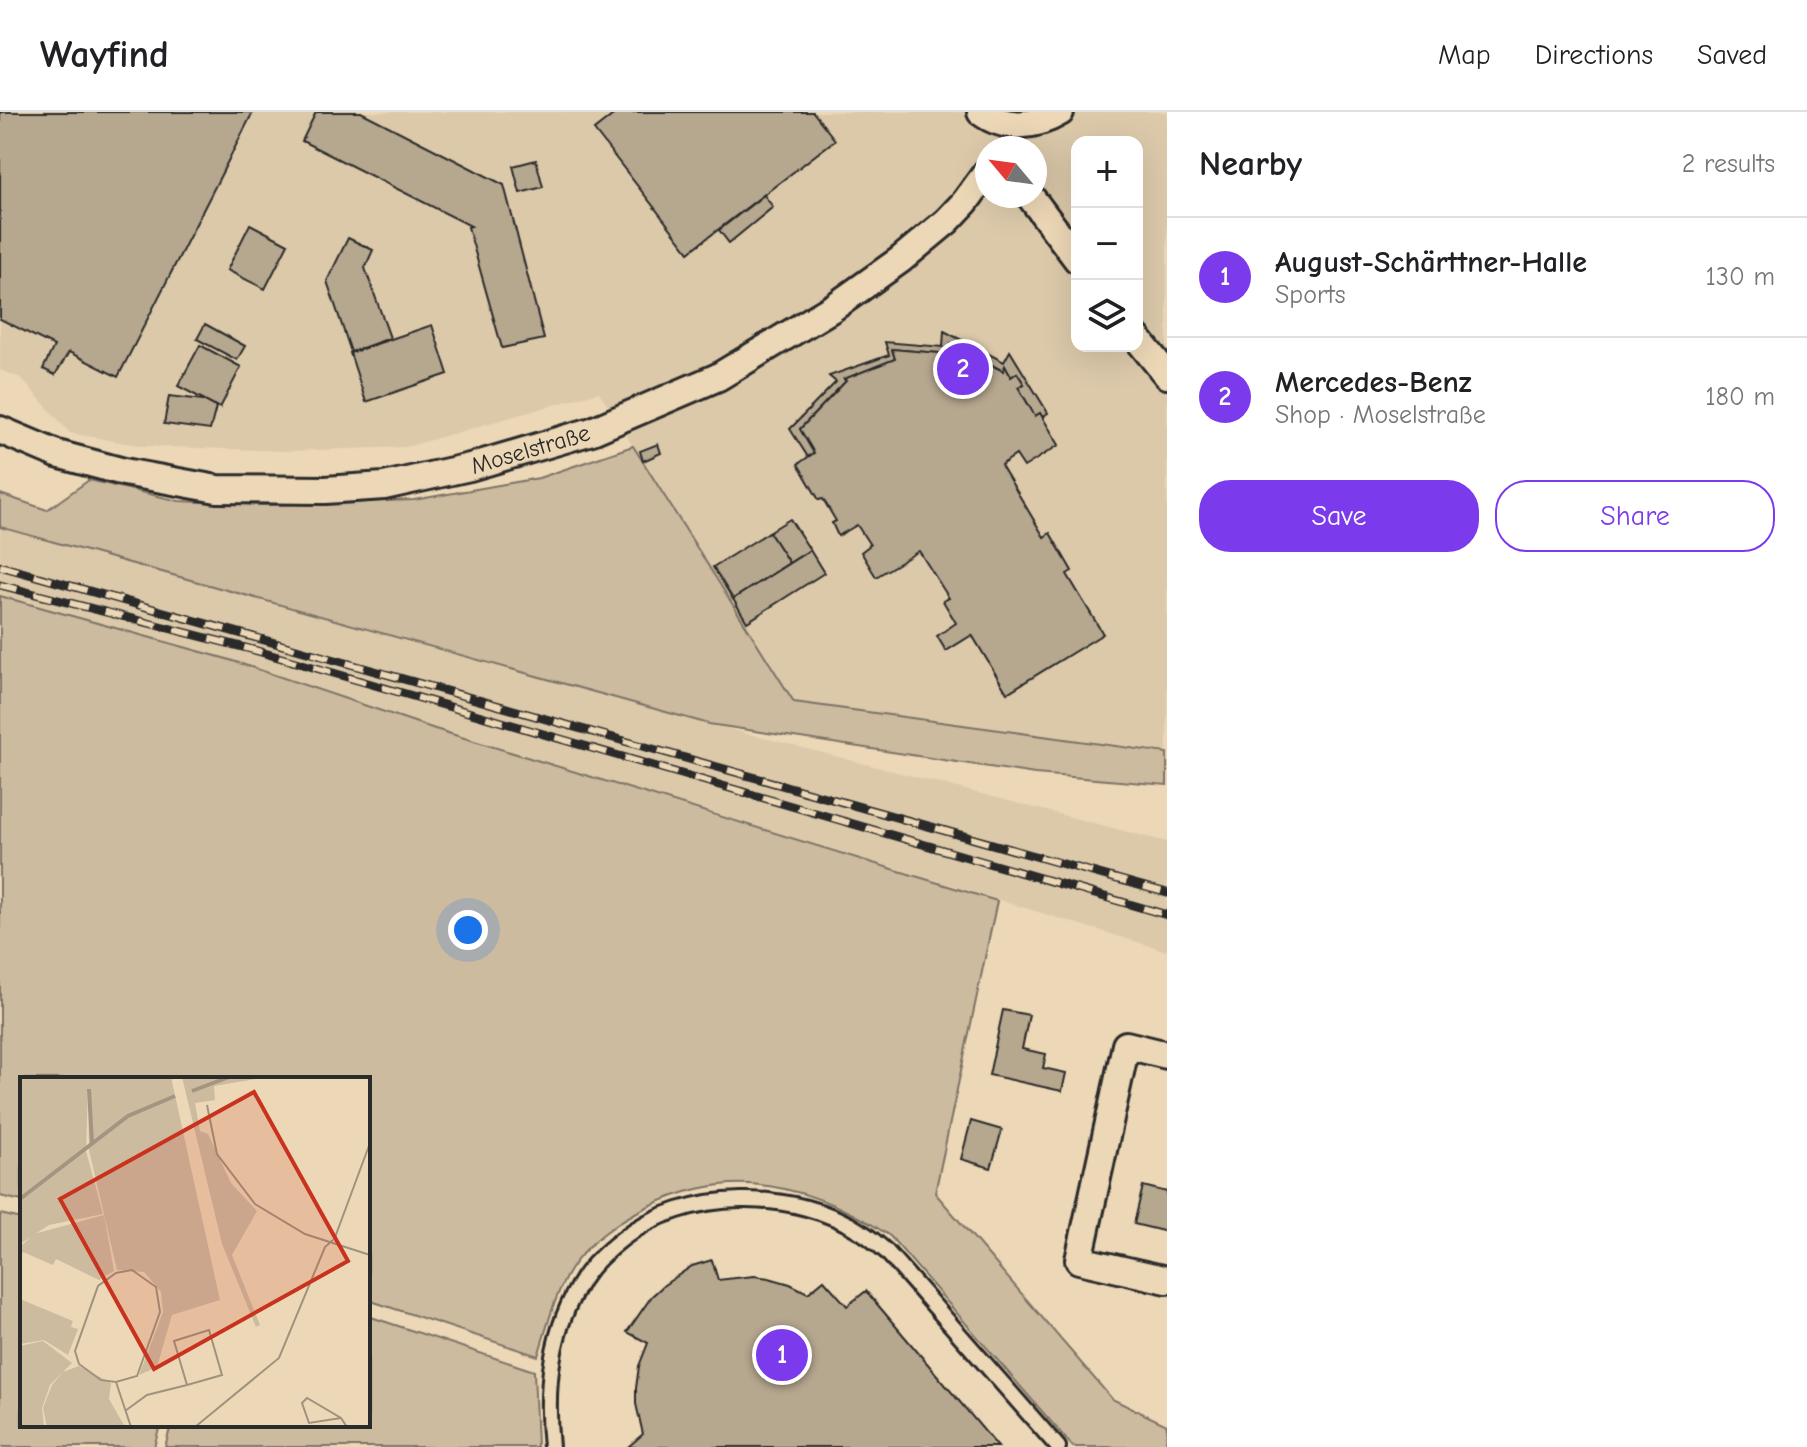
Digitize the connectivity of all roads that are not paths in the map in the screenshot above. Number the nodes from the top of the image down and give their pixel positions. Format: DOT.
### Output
graph roads {
  1 [pos="981,112"];
  2 [pos="1060,112"];
  3 [pos="1006,136"];
  4 [pos="1015,136"];
  5 [pos="975,188"];
  6 [pos="1039,208"];
  7 [pos="1071,251"];
  8 [pos="1143,345"];
  9 [pos="1167,375"];
  10 [pos="0,430"];
  11 [pos="1167,1055"];
  12 [pos="1167,1280"];
  13 [pos="551,1447"];
  14 [pos="1058,1447"];
  1 -- 3 [label="street"];
  2 -- 4 [label="street"];
  5 -- 10 [label="street, Moselstraße"];
  6 -- 7 [label="street"];
  8 -- 9 [label="street"];
  11 -- 12 [label="street"];
  13 -- 14 [label="lane"];
}
